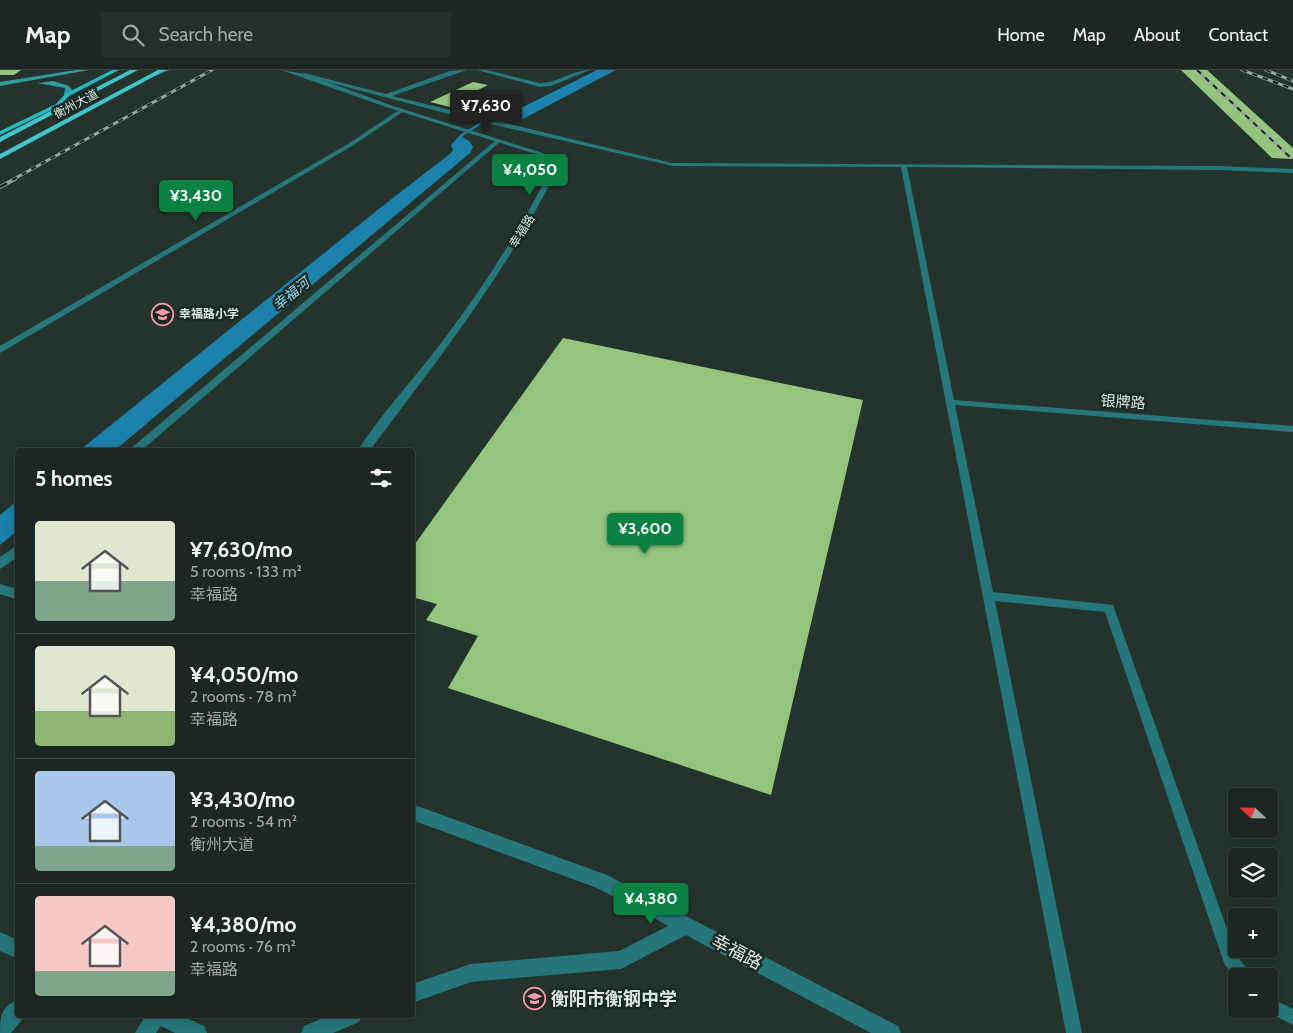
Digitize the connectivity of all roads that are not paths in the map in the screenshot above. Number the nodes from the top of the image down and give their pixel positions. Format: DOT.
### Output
graph roads {
  1 [pos="86,70"];
  2 [pos="116,70"];
  3 [pos="135,70"];
  4 [pos="163,70"];
  5 [pos="168,70"];
  6 [pos="284,70"];
  7 [pos="464,70"];
  8 [pos="480,70"];
  9 [pos="587,70"];
  10 [pos="154,75"];
  11 [pos="304,75"];
  12 [pos="0,84"];
  13 [pos="0,87"];
  14 [pos="67,95"];
  15 [pos="386,96"];
  16 [pos="59,107"];
  17 [pos="402,110"];
  18 [pos="0,134"];
  19 [pos="0,140"];
  20 [pos="498,141"];
  21 [pos="0,157"];
  22 [pos="673,164"];
  23 [pos="904,166"];
  24 [pos="1293,171"];
  25 [pos="0,350"];
  26 [pos="950,402"];
  27 [pos="1293,429"];
  28 [pos="137,448"];
  29 [pos="366,448"];
  30 [pos="15,552"];
  31 [pos="0,564"];
  32 [pos="0,589"];
  33 [pos="15,593"];
  34 [pos="989,596"];
  35 [pos="415,813"];
  36 [pos="686,926"];
  37 [pos="0,942"];
  38 [pos="15,949"];
  39 [pos="1237,968"];
  40 [pos="415,993"];
  41 [pos="1278,1010"];
  42 [pos="15,1013"];
  43 [pos="1293,1017"];
  44 [pos="155,1018"];
  45 [pos="164,1018"];
  46 [pos="345,1018"];
  47 [pos="0,1031"];
  48 [pos="145,1033"];
  49 [pos="197,1033"];
  50 [pos="311,1033"];
  51 [pos="892,1033"];
  52 [pos="1074,1033"];
  1 -- 12 [label="main road"];
  2 -- 14 [label="main road"];
  3 -- 16 [label="highway, 衡州大道"];
  4 -- 10 [label="highway, 衡州大道"];
  5 -- 10 [label="street"];
  6 -- 11 [label="street, 幸福路"];
  7 -- 15 [label="street"];
  8 -- 9 [label="street"];
  10 -- 21 [label="highway, 衡州大道"];
  11 -- 15 [label="street"];
  11 -- 17 [label="street, 幸福路"];
  13 -- 14 [label="main road"];
  14 -- 16 [label="main road"];
  15 -- 22 [label="street"];
  16 -- 18 [label="main road"];
  16 -- 19 [label="highway, 衡州大道"];
  17 -- 20 [label="street, 幸福路"];
  17 -- 25 [label="street"];
  20 -- 28 [label="street"];
  20 -- 29 [label="street, 幸福路"];
  22 -- 23 [label="lane"];
  23 -- 24 [label="lane"];
  23 -- 26 [label="lane"];
  26 -- 27 [label="lane, 银牌路"];
  26 -- 34 [label="lane"];
  30 -- 31 [label="street"];
  32 -- 33 [label="street"];
  34 -- 39 [label="lane"];
  34 -- 52 [label="lane"];
  35 -- 36 [label="street, 幸福路"];
  36 -- 40 [label="street"];
  36 -- 51 [label="street, 幸福路"];
  37 -- 38 [label="street"];
  41 -- 43 [label="lane"];
  42 -- 47 [label="street"];
  44 -- 48 [label="street"];
  45 -- 49 [label="street"];
  46 -- 50 [label="street"];
}
